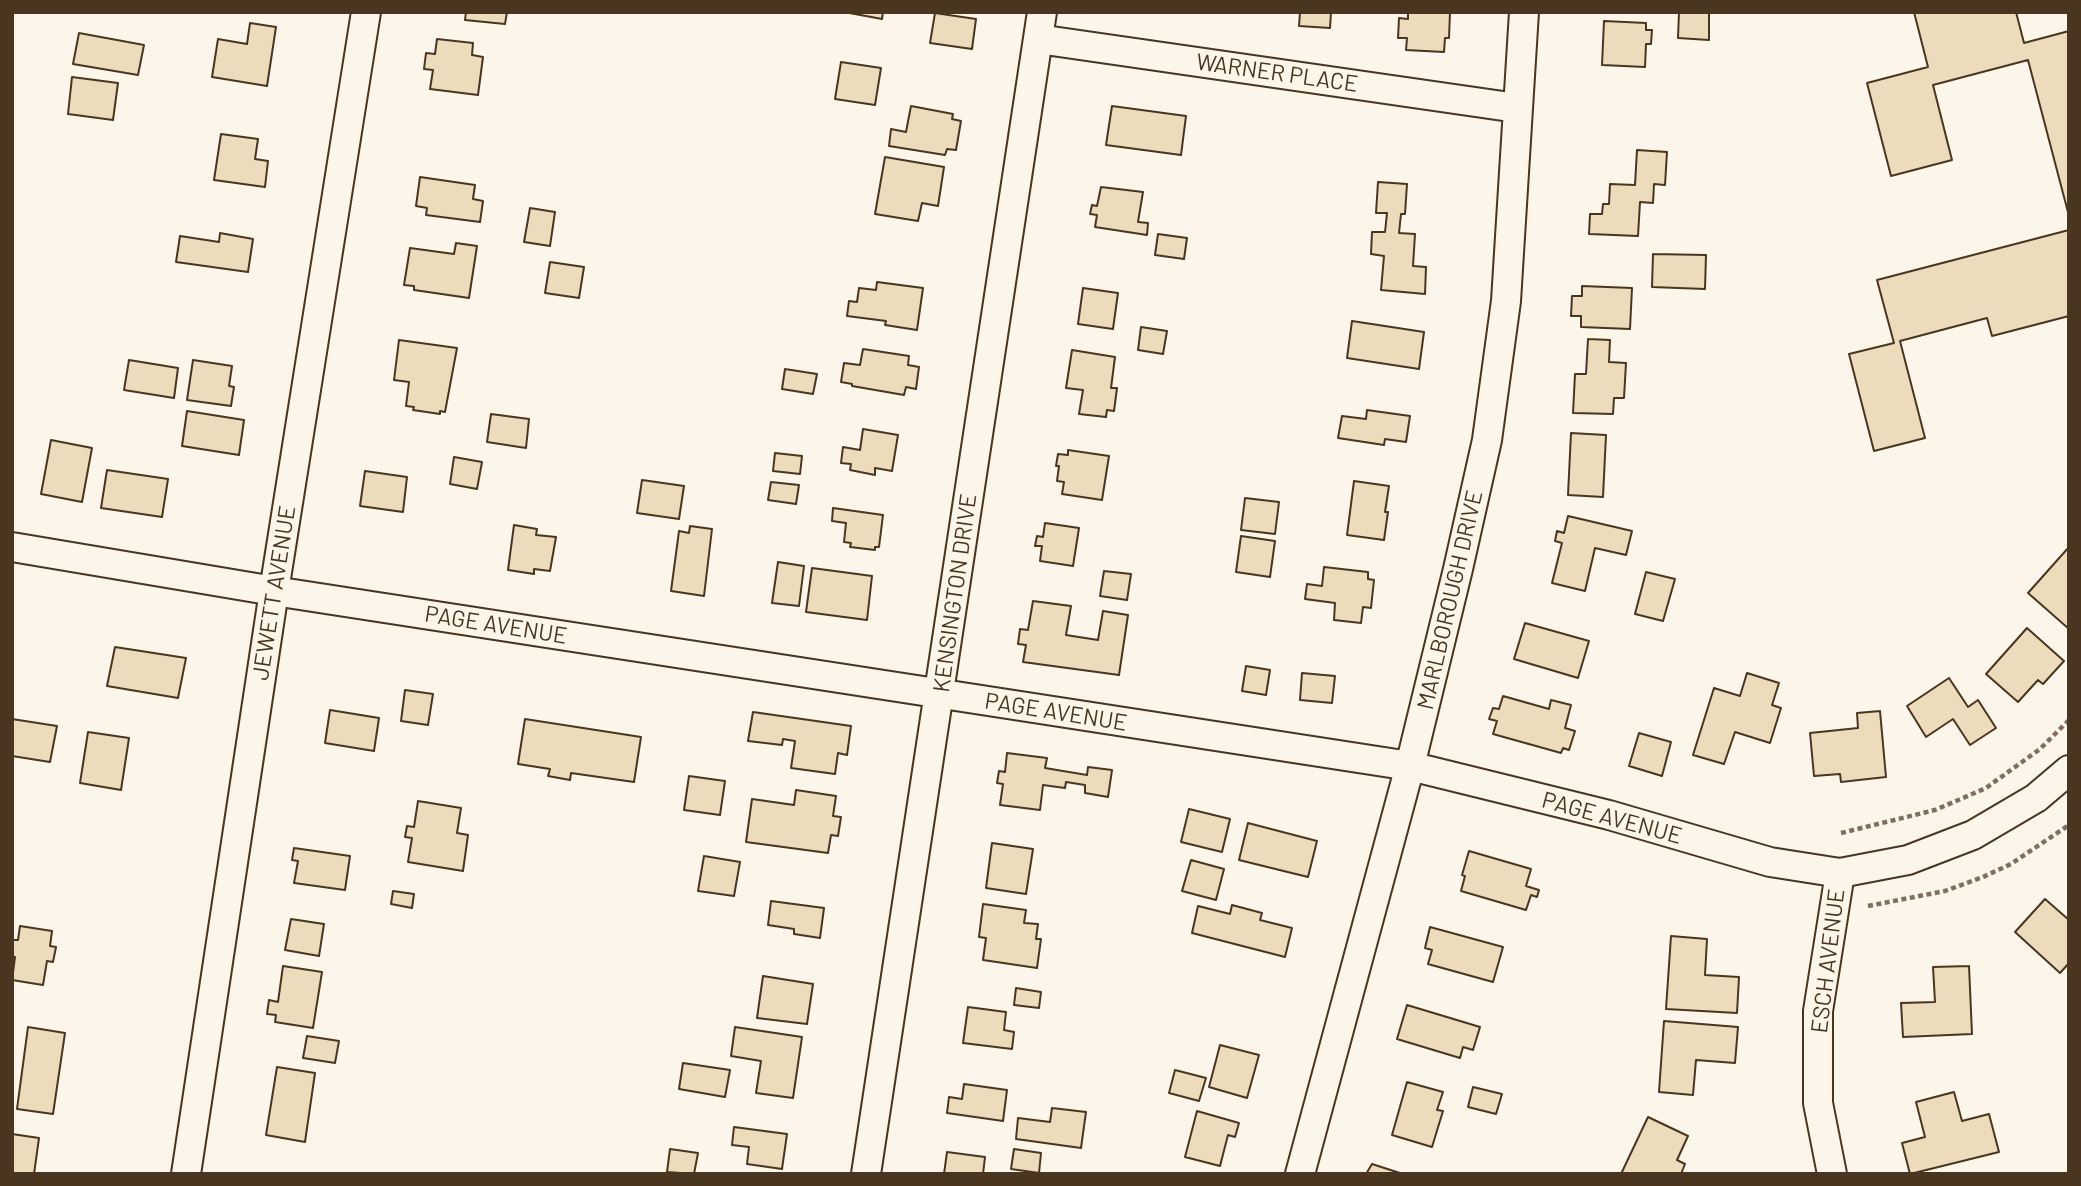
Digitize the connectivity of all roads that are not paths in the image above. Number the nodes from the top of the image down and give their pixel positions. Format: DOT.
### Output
graph roads {
  1 [pos="366,12"];
  2 [pos="1524,12"];
  3 [pos="1040,25"];
  4 [pos="1517,108"];
  5 [pos="12,547"];
  6 [pos="274,591"];
  7 [pos="940,694"];
  8 [pos="1410,766"];
  9 [pos="2069,770"];
  10 [pos="1840,873"];
  11 [pos="186,1174"];
  12 [pos="866,1174"];
  13 [pos="1300,1174"];
  14 [pos="1832,1174"];
  1 -- 6 [label="street, JEWETT AVENUE"];
  2 -- 4 [label="street, MARLBOROUGH DRIVE"];
  3 -- 4 [label="street, WARNER PLACE"];
  3 -- 7 [label="street, KENSINGTON DRIVE"];
  4 -- 8 [label="street, MARLBOROUGH DRIVE"];
  5 -- 6 [label="street, PAGE AVENUE"];
  6 -- 7 [label="street, PAGE AVENUE"];
  6 -- 11 [label="street, JEWETT AVENUE"];
  7 -- 8 [label="street, PAGE AVENUE"];
  7 -- 12 [label="street, KENSINGTON DRIVE"];
  8 -- 10 [label="street, PAGE AVENUE"];
  8 -- 13 [label="street, MARLBOROUGH DRIVE"];
  9 -- 10 [label="street, PAGE AVENUE"];
  10 -- 14 [label="street, ESCH AVENUE"];
}
